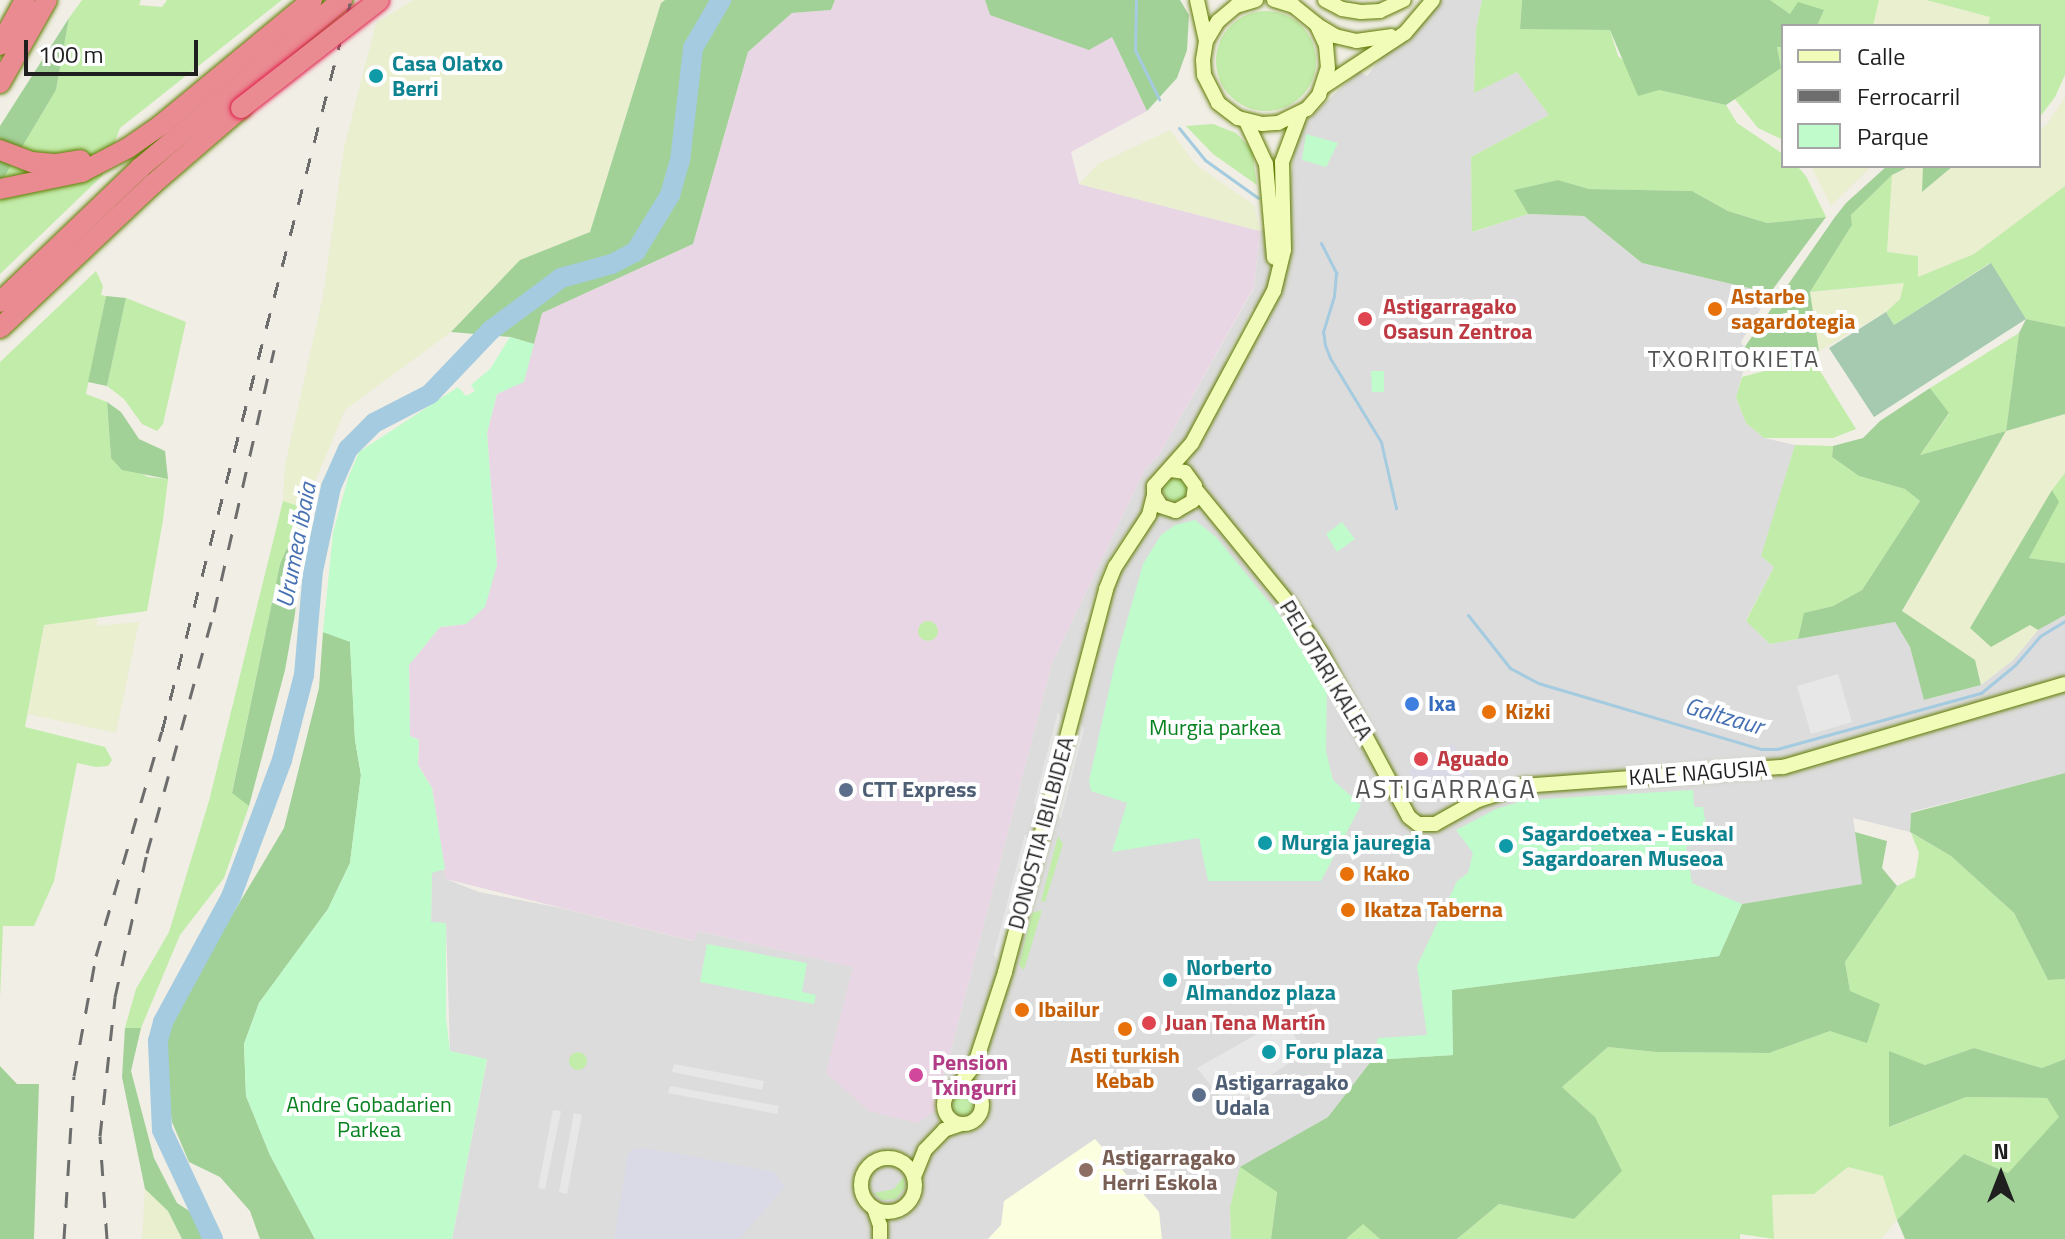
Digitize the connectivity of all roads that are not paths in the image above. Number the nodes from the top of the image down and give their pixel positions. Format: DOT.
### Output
graph roads {
  1 [pos="25,0"];
  2 [pos="47,0"];
  3 [pos="312,0"];
  4 [pos="342,0"];
  5 [pos="379,0"];
  6 [pos="1197,0"];
  7 [pos="1249,0"];
  8 [pos="1274,0"];
  9 [pos="1325,0"];
  10 [pos="1404,0"];
  11 [pos="1433,0"];
  12 [pos="1307,12"];
  13 [pos="1415,23"];
  14 [pos="1206,41"];
  15 [pos="0,45"];
  16 [pos="256,57"];
  17 [pos="217,76"];
  18 [pos="0,83"];
  19 [pos="1323,87"];
  20 [pos="1300,114"];
  21 [pos="1246,121"];
  22 [pos="0,150"];
  23 [pos="0,189"];
  24 [pos="59,271"];
  25 [pos="0,302"];
  26 [pos="1267,305"];
  27 [pos="0,328"];
  28 [pos="0,341"];
  29 [pos="1192,443"];
  30 [pos="1171,470"];
  31 [pos="1194,484"];
  32 [pos="1154,495"];
  33 [pos="1178,510"];
  34 [pos="1220,517"];
  35 [pos="1103,600"];
  36 [pos="2065,684"];
  37 [pos="1423,825"];
  38 [pos="975,1064"];
  39 [pos="958,1086"];
  40 [pos="977,1091"];
  41 [pos="944,1110"];
  42 [pos="961,1124"];
  43 [pos="940,1133"];
  44 [pos="925,1150"];
  45 [pos="896,1159"];
  46 [pos="914,1177"];
  47 [pos="874,1208"];
  48 [pos="895,1212"];
  49 [pos="880,1239"];
  1 -- 15 [label="highway"];
  2 -- 18 [label="highway"];
  3 -- 16 [label="highway"];
  4 -- 16 [label="highway"];
  5 -- 24 [label="highway, bridge"];
  6 -- 14 [label="main road"];
  7 -- 14 [label="main road"];
  8 -- 12 [label="main road"];
  9 -- 10 [label="main road"];
  11 -- 13 [label="main road"];
  12 -- 13 [label="main road"];
  12 -- 19 [label="main road"];
  13 -- 19 [label="main road"];
  14 -- 21 [label="main road"];
  16 -- 17 [label="highway"];
  16 -- 25 [label="highway"];
  17 -- 22 [label="highway"];
  17 -- 23 [label="highway"];
  19 -- 20 [label="main road"];
  20 -- 21 [label="main road"];
  20 -- 26 [label="main road"];
  21 -- 26 [label="main road"];
  24 -- 27 [label="highway"];
  24 -- 28 [label="highway"];
  26 -- 29 [label="main road"];
  29 -- 30 [label="main road"];
  29 -- 31 [label="main road"];
  30 -- 31 [label="main road"];
  30 -- 32 [label="main road"];
  31 -- 33 [label="main road"];
  31 -- 34 [label="main road, PELOTARI KALEA"];
  32 -- 33 [label="main road"];
  32 -- 35 [label="main road, DONOSTIA IBILBIDEA"];
  33 -- 34 [label="main road"];
  33 -- 35 [label="main road, DONOSTIA IBILBIDEA"];
  34 -- 37 [label="main road, PELOTARI KALEA"];
  35 -- 38 [label="main road, DONOSTIA IBILBIDEA"];
  36 -- 37 [label="main road, KALE NAGUSIA"];
  38 -- 39 [label="main road, DONOSTIA IBILBIDEA"];
  38 -- 40 [label="main road, DONOSTIA IBILBIDEA"];
  39 -- 40 [label="main road"];
  39 -- 41 [label="main road"];
  40 -- 42 [label="main road"];
  41 -- 42 [label="main road"];
  41 -- 43 [label="main road"];
  42 -- 43 [label="main road"];
  43 -- 44 [label="main road"];
  44 -- 45 [label="main road"];
  44 -- 46 [label="main road"];
  45 -- 46 [label="main road"];
  45 -- 47 [label="main road"];
  46 -- 48 [label="main road"];
  47 -- 48 [label="main road"];
  47 -- 49 [label="main road"];
  48 -- 49 [label="main road"];
}
